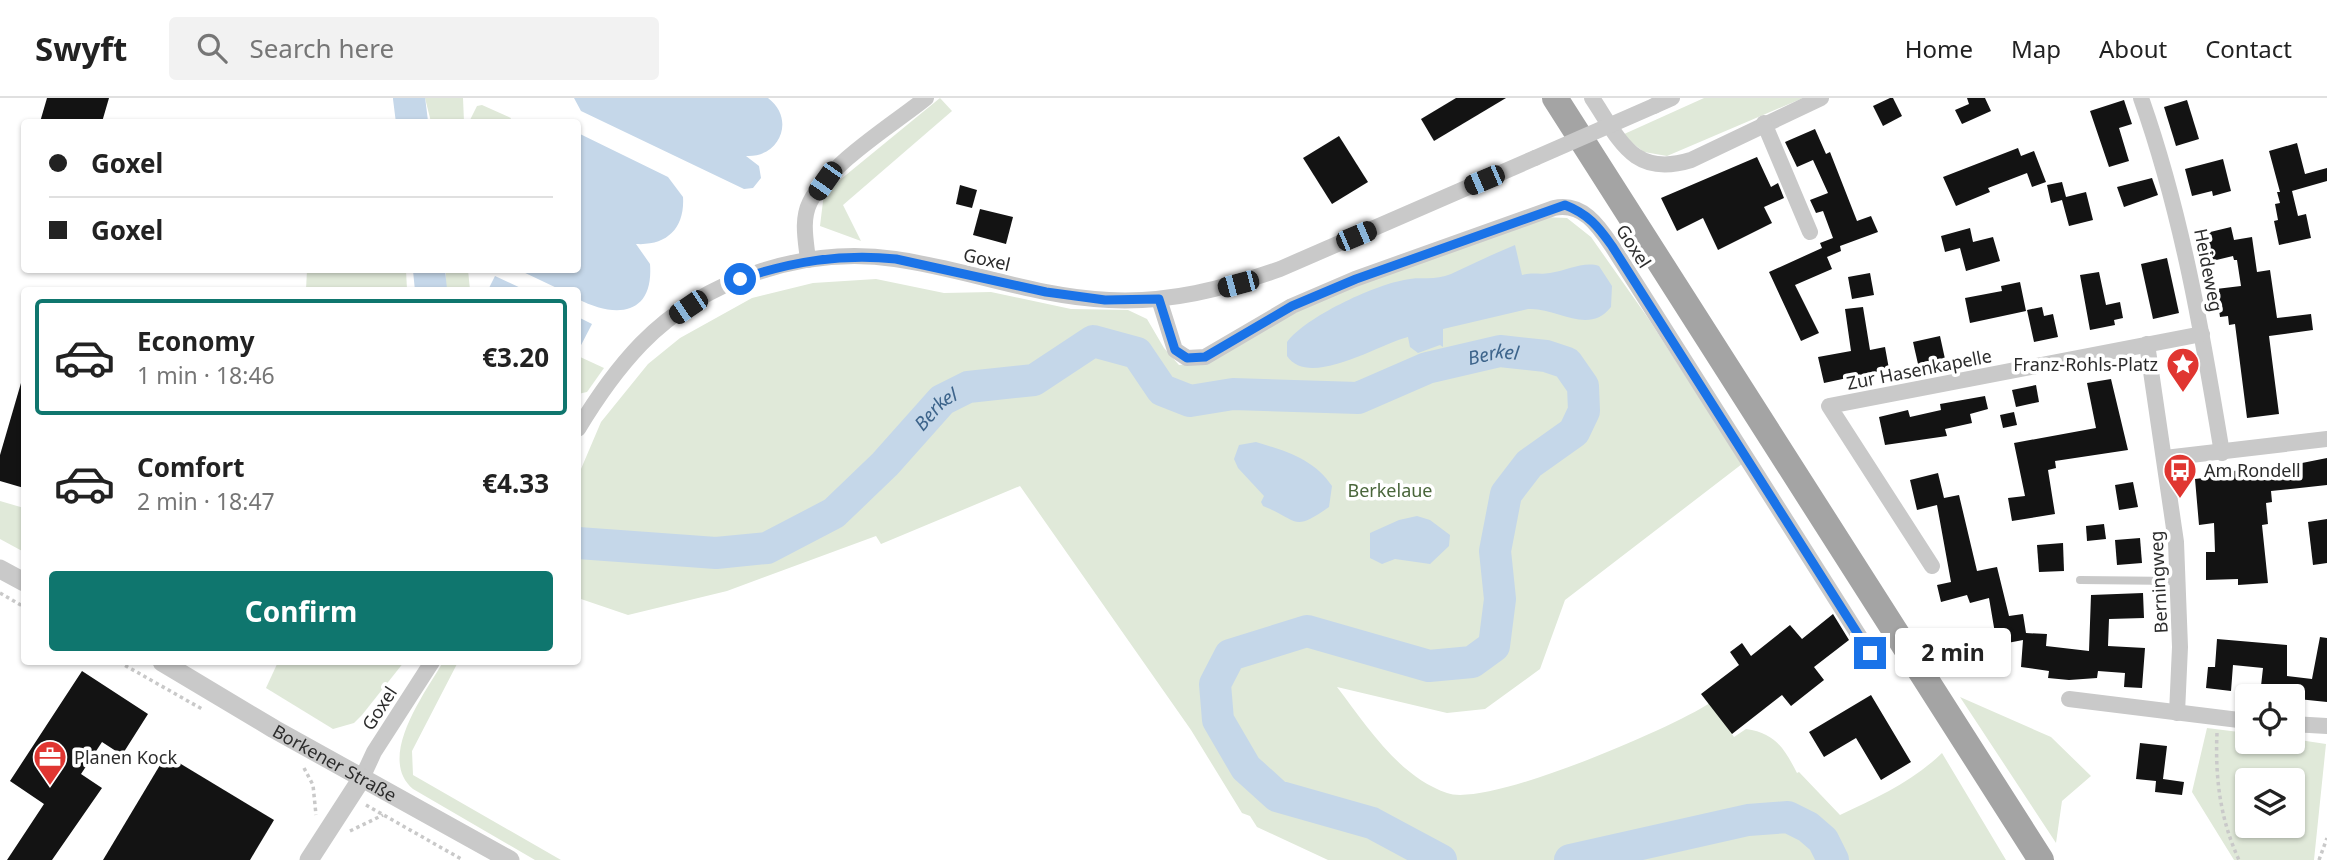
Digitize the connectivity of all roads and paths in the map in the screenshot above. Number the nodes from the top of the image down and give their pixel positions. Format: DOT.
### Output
graph roads {
  1 [pos="926,98"];
  2 [pos="1555,98"];
  3 [pos="1592,98"];
  4 [pos="1672,98"];
  5 [pos="1821,98"];
  6 [pos="2141,98"];
  7 [pos="1764,123"];
  8 [pos="1811,232"];
  9 [pos="808,260"];
  10 [pos="1159,299"];
  11 [pos="2202,334"];
  12 [pos="2147,344"];
  13 [pos="581,424"];
  14 [pos="2327,439"];
  15 [pos="2222,453"];
  16 [pos="2165,458"];
  17 [pos="1933,566"];
  18 [pos="0,569"];
  19 [pos="21,580"];
  20 [pos="2080,580"];
  21 [pos="2179,581"];
  22 [pos="0,593"];
  23 [pos="21,605"];
  24 [pos="1870,653"];
  25 [pos="167,665"];
  26 [pos="430,665"];
  27 [pos="2069,699"];
  28 [pos="2177,713"];
  29 [pos="2218,719"];
  30 [pos="2235,720"];
  31 [pos="2305,725"];
  32 [pos="2327,726"];
  33 [pos="304,768"];
  34 [pos="362,778"];
  35 [pos="351,794"];
  36 [pos="2327,838"];
  37 [pos="313,854"];
  38 [pos="463,860"];
  39 [pos="510,860"];
  40 [pos="2041,860"];
  41 [pos="2239,860"];
  42 [pos="2319,860"];
  1 -- 9 [label="street"];
  2 -- 40 [label="main road"];
  3 -- 7 [label="street"];
  4 -- 10 [label="street, Goxel, bridge"];
  5 -- 7 [label="street"];
  6 -- 11 [label="street, Heideweg"];
  7 -- 8 [label="street"];
  9 -- 10 [label="street, Goxel"];
  9 -- 13 [label="street, Goxel"];
  10 -- 24 [label="street, Goxel"];
  11 -- 12 [label="street, Zur Hasenkapelle"];
  11 -- 15 [label="street, Heideweg"];
  12 -- 16 [label="street, Berningweg"];
  12 -- 17 [label="street, Zur Hasenkapelle"];
  14 -- 15 [label="street"];
  15 -- 16 [label="street"];
  16 -- 21 [label="street, Berningweg"];
  18 -- 19 [label="street"];
  20 -- 21 [label="lane"];
  21 -- 28 [label="street, Berningweg"];
  22 -- 23 [label="path"];
  25 -- 34 [label="street, Borkener Straße"];
  26 -- 34 [label="street, Goxel"];
  27 -- 28 [label="street"];
  28 -- 29 [label="street"];
  29 -- 30 [label="street"];
  29 -- 41 [label="path"];
  31 -- 32 [label="street"];
  33 -- 37 [label="path"];
  34 -- 35 [label="street"];
  34 -- 39 [label="street, Borkener Straße"];
  35 -- 37 [label="street"];
  35 -- 38 [label="path"];
  36 -- 42 [label="path"];
}
